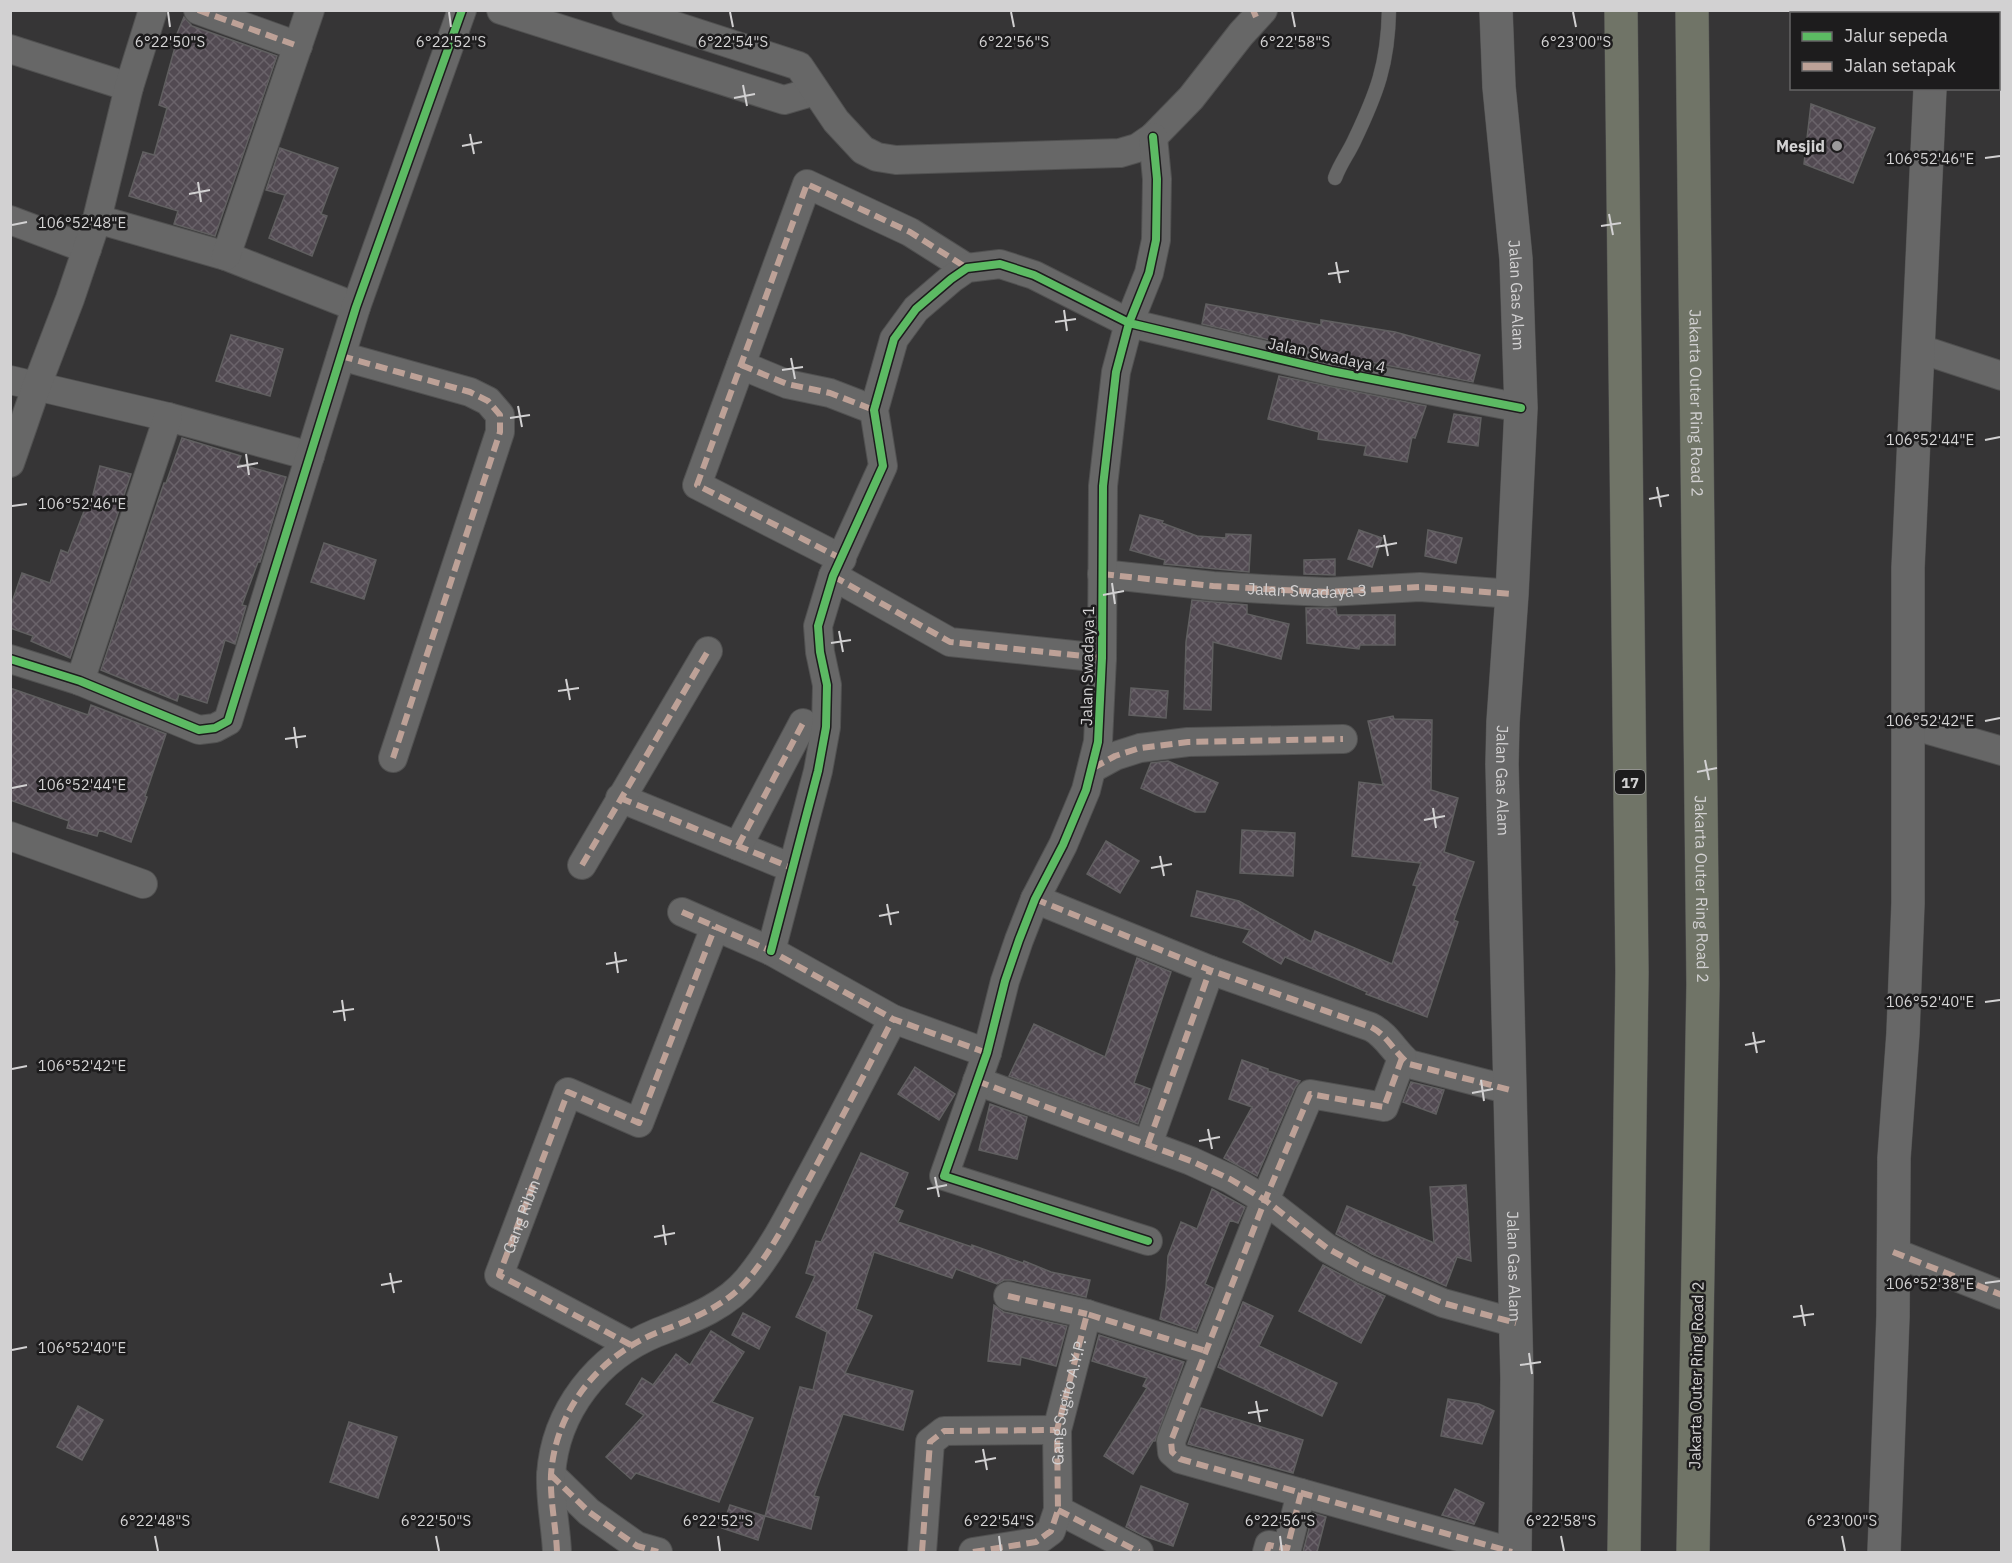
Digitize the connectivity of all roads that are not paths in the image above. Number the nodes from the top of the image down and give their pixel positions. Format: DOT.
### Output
graph roads {
  1 [pos="153,10"];
  2 [pos="198,10"];
  3 [pos="310,10"];
  4 [pos="462,10"];
  5 [pos="501,10"];
  6 [pos="626,10"];
  7 [pos="1389,10"];
  8 [pos="1496,10"];
  9 [pos="1621,10"];
  10 [pos="1692,10"];
  11 [pos="1257,13"];
  12 [pos="298,46"];
  13 [pos="10,49"];
  14 [pos="129,87"];
  15 [pos="1930,90"];
  16 [pos="815,91"];
  17 [pos="1153,137"];
  18 [pos="1335,178"];
  19 [pos="97,219"];
  20 [pos="10,220"];
  21 [pos="87,249"];
  22 [pos="226,256"];
  23 [pos="967,268"];
  24 [pos="356,306"];
  25 [pos="1129,323"];
  26 [pos="1917,348"];
  27 [pos="341,356"];
  28 [pos="741,365"];
  29 [pos="2001,376"];
  30 [pos="24,382"];
  31 [pos="1521,408"];
  32 [pos="874,410"];
  33 [pos="168,417"];
  34 [pos="310,456"];
  35 [pos="10,463"];
  36 [pos="837,567"];
  37 [pos="1102,574"];
  38 [pos="1512,594"];
  39 [pos="708,651"];
  40 [pos="1102,658"];
  41 [pos="10,659"];
  42 [pos="80,681"];
  43 [pos="803,723"];
  44 [pos="1908,724"];
  45 [pos="1342,739"];
  46 [pos="2001,751"];
  47 [pos="393,758"];
  48 [pos="1093,768"];
  49 [pos="620,798"];
  50 [pos="10,836"];
  51 [pos="738,846"];
  52 [pos="582,865"];
  53 [pos="792,868"];
  54 [pos="143,884"];
  55 [pos="1035,899"];
  56 [pos="682,912"];
  57 [pos="715,927"];
  58 [pos="771,951"];
  59 [pos="1210,970"];
  60 [pos="893,1019"];
  61 [pos="987,1053"];
  62 [pos="1402,1058"];
  63 [pos="977,1081"];
  64 [pos="1510,1090"];
  65 [pos="1148,1144"];
  66 [pos="1265,1200"];
  67 [pos="1148,1241"];
  68 [pos="1893,1252"];
  69 [pos="2001,1295"];
  70 [pos="1008,1296"];
  71 [pos="1087,1314"];
  72 [pos="1516,1323"];
  73 [pos="631,1345"];
  74 [pos="1206,1351"];
  75 [pos="1057,1431"];
  76 [pos="551,1475"];
  77 [pos="1301,1493"];
  78 [pos="1058,1510"];
  79 [pos="557,1552"];
  80 [pos="658,1552"];
  81 [pos="922,1552"];
  82 [pos="973,1552"];
  83 [pos="1139,1552"];
  84 [pos="1267,1552"];
  85 [pos="1513,1552"];
  86 [pos="1624,1552"];
  87 [pos="1693,1552"];
  88 [pos="1884,1552"];
  1 -- 14 [label="street"];
  2 -- 12 [label="street"];
  3 -- 12 [label="street"];
  4 -- 24 [label="street"];
  5 -- 16 [label="street"];
  6 -- 16 [label="street"];
  7 -- 18 [label="lane"];
  8 -- 31 [label="main road, Jalan Gas Alam"];
  9 -- 86 [label="highway, 17"];
  10 -- 87 [label="highway, Jakarta Outer Ring Road 2"];
  11 -- 17 [label="street"];
  12 -- 22 [label="street"];
  13 -- 14 [label="street"];
  14 -- 19 [label="street"];
  15 -- 26 [label="main road"];
  16 -- 17 [label="street"];
  17 -- 25 [label="street, Jalan Swadaya 1"];
  19 -- 21 [label="street"];
  19 -- 22 [label="street"];
  20 -- 21 [label="street"];
  21 -- 30 [label="street"];
  22 -- 24 [label="street"];
  23 -- 25 [label="street, Jalan Swadaya 4"];
  23 -- 28 [label="street"];
  23 -- 32 [label="street"];
  24 -- 27 [label="street"];
  25 -- 31 [label="street, Jalan Swadaya 4"];
  25 -- 37 [label="street, Jalan Swadaya 1"];
  26 -- 29 [label="street"];
  26 -- 44 [label="main road"];
  27 -- 34 [label="street"];
  27 -- 47 [label="street"];
  28 -- 32 [label="street"];
  28 -- 36 [label="street"];
  30 -- 33 [label="street"];
  30 -- 35 [label="street"];
  31 -- 38 [label="main road, Jalan Gas Alam"];
  32 -- 36 [label="street"];
  33 -- 34 [label="street"];
  33 -- 42 [label="street"];
  34 -- 42 [label="street"];
  36 -- 40 [label="street"];
  36 -- 53 [label="street"];
  37 -- 38 [label="street, Jalan Swadaya 3"];
  37 -- 40 [label="street, Jalan Swadaya 1"];
  38 -- 64 [label="main road, Jalan Gas Alam"];
  39 -- 49 [label="street"];
  40 -- 48 [label="street, Jalan Swadaya 1"];
  41 -- 42 [label="street"];
  43 -- 51 [label="street"];
  44 -- 46 [label="street"];
  44 -- 68 [label="main road"];
  45 -- 48 [label="street"];
  48 -- 55 [label="street, Jalan Swadaya 1"];
  49 -- 51 [label="street"];
  49 -- 52 [label="street"];
  50 -- 54 [label="street"];
  51 -- 53 [label="street"];
  53 -- 58 [label="street"];
  55 -- 59 [label="street"];
  55 -- 61 [label="street, Jalan Swadaya 1"];
  56 -- 57 [label="street"];
  57 -- 58 [label="street"];
  57 -- 73 [label="street, Gang Ribin"];
  58 -- 60 [label="street"];
  59 -- 62 [label="street"];
  59 -- 65 [label="street"];
  60 -- 61 [label="street"];
  60 -- 73 [label="street"];
  61 -- 63 [label="street, Jalan Swadaya 1"];
  62 -- 64 [label="street"];
  62 -- 66 [label="street"];
  63 -- 65 [label="street"];
  63 -- 67 [label="street, Jalan Swadaya 1"];
  64 -- 72 [label="main road, Jalan Gas Alam"];
  65 -- 66 [label="street"];
  66 -- 72 [label="street"];
  66 -- 74 [label="street"];
  68 -- 69 [label="street"];
  68 -- 88 [label="main road"];
  70 -- 71 [label="street"];
  71 -- 74 [label="street, Gang Sugito A.Y.P."];
  71 -- 75 [label="street, Gang Sugito A.Y.P."];
  72 -- 85 [label="main road, Jalan Gas Alam"];
  73 -- 76 [label="street"];
  74 -- 77 [label="street"];
  75 -- 78 [label="street, Gang Sugito A.Y.P."];
  75 -- 81 [label="street"];
  76 -- 79 [label="street"];
  76 -- 80 [label="street"];
  77 -- 84 [label="street"];
  77 -- 85 [label="street"];
  78 -- 82 [label="street, Gang Sugito A.Y.P."];
  78 -- 83 [label="street"];
}
